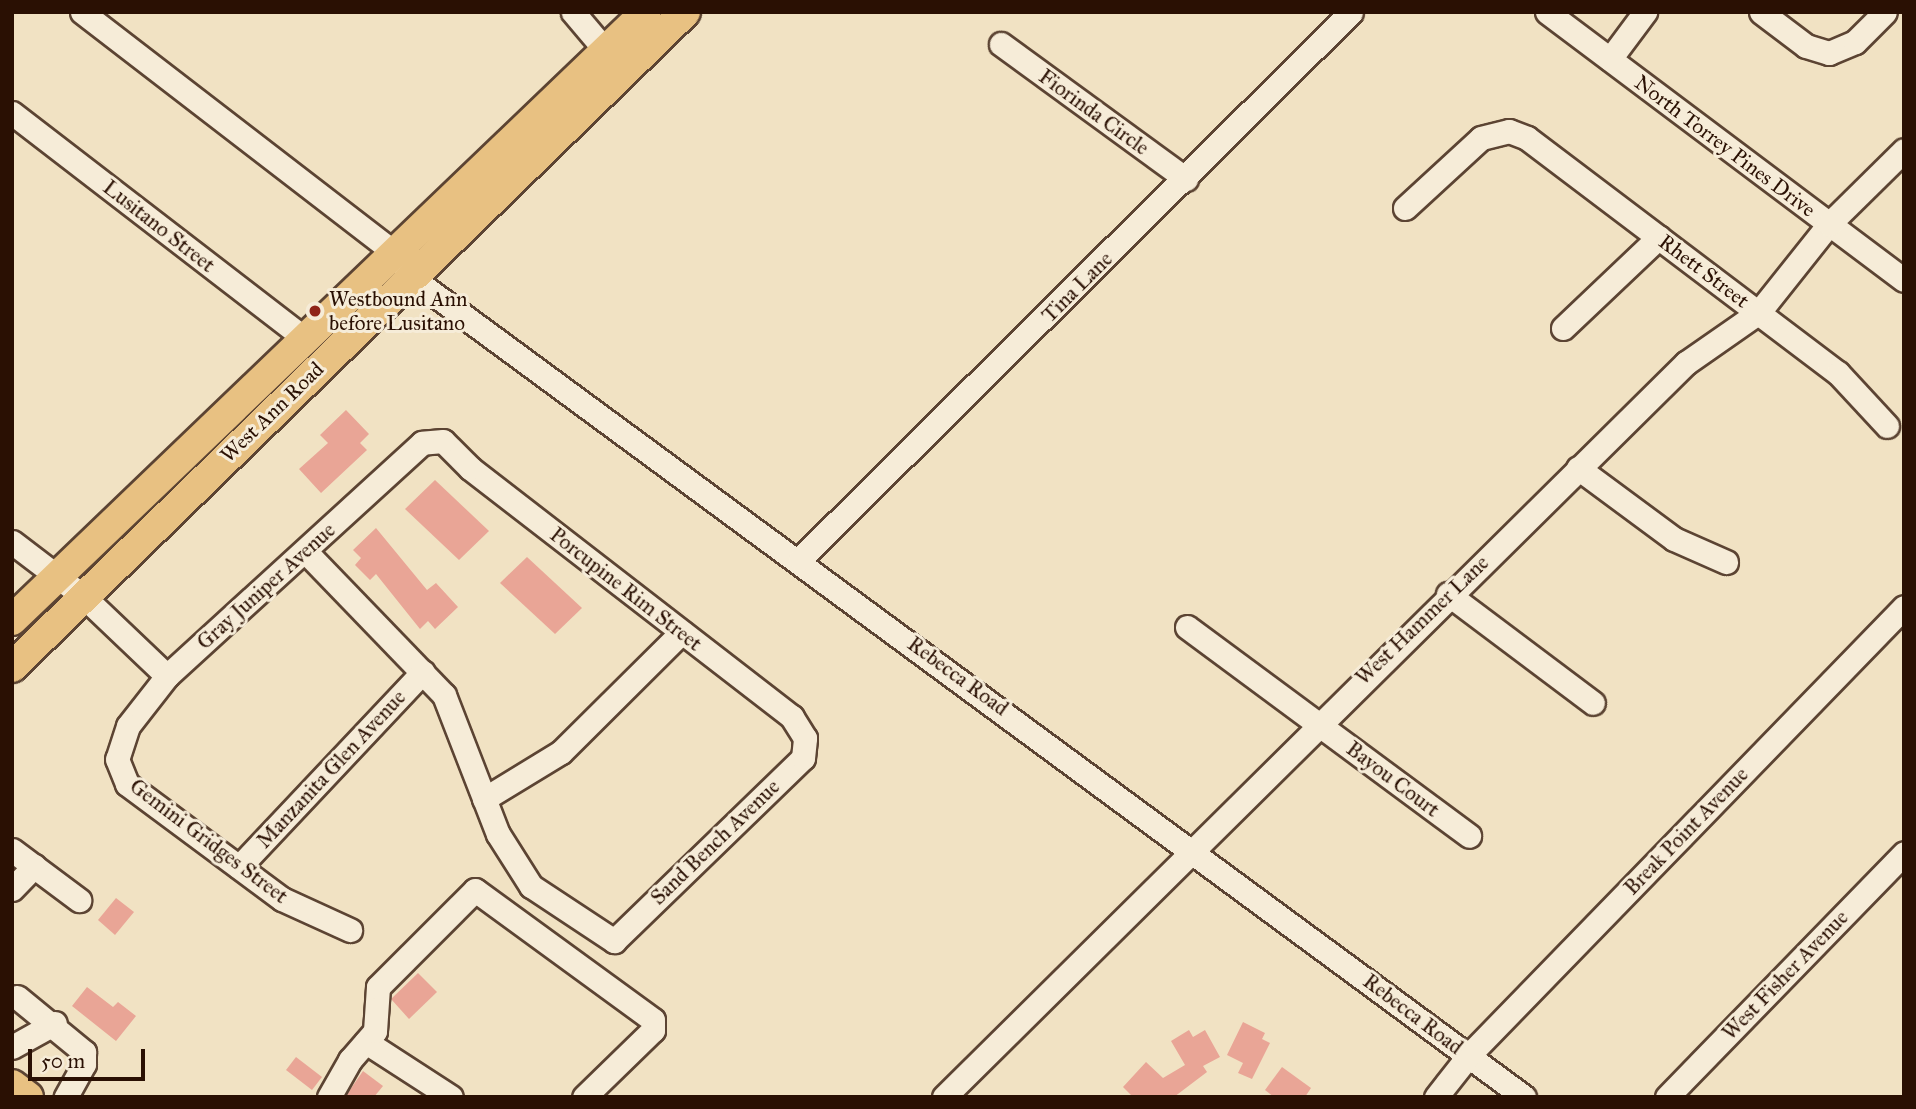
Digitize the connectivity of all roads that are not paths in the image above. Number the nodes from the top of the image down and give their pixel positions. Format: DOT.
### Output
graph roads {
  1 [pos="82,12"];
  2 [pos="573,12"];
  3 [pos="685,12"];
  4 [pos="1351,12"];
  5 [pos="1547,12"];
  6 [pos="1645,12"];
  7 [pos="1761,12"];
  8 [pos="1885,12"];
  9 [pos="642,13"];
  10 [pos="1002,44"];
  11 [pos="606,51"];
  12 [pos="1609,59"];
  13 [pos="12,113"];
  14 [pos="1904,150"];
  15 [pos="1186,179"];
  16 [pos="1405,208"];
  17 [pos="1829,224"];
  18 [pos="1659,237"];
  19 [pos="395,253"];
  20 [pos="412,278"];
  21 [pos="1904,280"];
  22 [pos="1759,312"];
  23 [pos="1563,328"];
  24 [pos="305,339"];
  25 [pos="1887,426"];
  26 [pos="443,441"];
  27 [pos="1578,468"];
  28 [pos="12,542"];
  29 [pos="306,551"];
  30 [pos="800,559"];
  31 [pos="1726,562"];
  32 [pos="71,586"];
  33 [pos="1448,594"];
  34 [pos="1904,607"];
  35 [pos="12,621"];
  36 [pos="1187,627"];
  37 [pos="682,632"];
  38 [pos="12,667"];
  39 [pos="423,671"];
  40 [pos="167,676"];
  41 [pos="1593,703"];
  42 [pos="1318,722"];
  43 [pos="805,738"];
  44 [pos="117,760"];
  45 [pos="484,799"];
  46 [pos="1469,836"];
  47 [pos="1193,849"];
  48 [pos="12,850"];
  49 [pos="1904,853"];
  50 [pos="34,866"];
  51 [pos="239,867"];
  52 [pos="12,889"];
  53 [pos="79,900"];
  54 [pos="350,930"];
  55 [pos="18,997"];
  56 [pos="55,1024"];
  57 [pos="366,1042"];
  58 [pos="12,1047"];
  59 [pos="1469,1055"];
  60 [pos="12,1085"];
  61 [pos="28,1097"];
  62 [pos="66,1097"];
  63 [pos="329,1097"];
  64 [pos="451,1097"];
  65 [pos="584,1097"];
  66 [pos="944,1097"];
  67 [pos="1436,1097"];
  68 [pos="1524,1097"];
  69 [pos="1667,1097"];
  1 -- 19 [label="street, Rebecca Road"];
  2 -- 11 [label="street"];
  3 -- 20 [label="main road, West Ann Road"];
  4 -- 15 [label="street, Tina Lane"];
  5 -- 12 [label="street, North Torrey Pines Drive"];
  6 -- 12 [label="street"];
  7 -- 8 [label="street"];
  9 -- 11 [label="main road, West Ann Road"];
  10 -- 15 [label="street, Fiorinda Circle"];
  11 -- 19 [label="main road, West Ann Road"];
  12 -- 17 [label="street, North Torrey Pines Drive"];
  13 -- 24 [label="street, Lusitano Street"];
  14 -- 17 [label="street, West Hammer Lane"];
  15 -- 30 [label="street, Tina Lane"];
  16 -- 18 [label="street, Rhett Street"];
  17 -- 21 [label="street, North Torrey Pines Drive"];
  17 -- 22 [label="street, West Hammer Lane"];
  18 -- 22 [label="street, Rhett Street"];
  18 -- 23 [label="street"];
  19 -- 20 [label="street, Rebecca Road"];
  19 -- 24 [label="main road, West Ann Road"];
  20 -- 30 [label="street, Rebecca Road"];
  20 -- 32 [label="main road, West Ann Road"];
  22 -- 25 [label="street, Rhett Street"];
  22 -- 27 [label="street, West Hammer Lane"];
  24 -- 32 [label="main road, West Ann Road"];
  26 -- 29 [label="street, Gray Juniper Avenue"];
  26 -- 37 [label="street, Porcupine Rim Street"];
  27 -- 31 [label="street"];
  27 -- 33 [label="street, West Hammer Lane"];
  28 -- 32 [label="street"];
  29 -- 39 [label="street"];
  29 -- 40 [label="street, Gray Juniper Avenue"];
  30 -- 47 [label="street, Rebecca Road"];
  32 -- 35 [label="main road, West Ann Road"];
  32 -- 38 [label="main road, West Ann Road"];
  32 -- 40 [label="street"];
  33 -- 41 [label="street"];
  33 -- 42 [label="street, West Hammer Lane"];
  34 -- 59 [label="street, Break Point Avenue"];
  36 -- 42 [label="street, Bayou Court"];
  37 -- 43 [label="street, Porcupine Rim Street"];
  37 -- 45 [label="street"];
  39 -- 45 [label="street"];
  39 -- 51 [label="street, Manzanita Glen Avenue"];
  40 -- 44 [label="street, Gray Juniper Avenue"];
  42 -- 46 [label="street, Bayou Court"];
  42 -- 47 [label="street, West Hammer Lane"];
  43 -- 45 [label="street, Sand Bench Avenue"];
  44 -- 51 [label="street, Gemini Gridges Street"];
  47 -- 59 [label="street, Rebecca Road"];
  47 -- 66 [label="street, West Hammer Lane"];
  48 -- 50 [label="street"];
  49 -- 69 [label="street, West Fisher Avenue"];
  50 -- 52 [label="street"];
  50 -- 53 [label="street"];
  51 -- 54 [label="street, Gemini Gridges Street"];
  55 -- 56 [label="street"];
  56 -- 58 [label="street"];
  56 -- 62 [label="street"];
  57 -- 63 [label="street"];
  57 -- 64 [label="street"];
  57 -- 65 [label="street"];
  59 -- 67 [label="street, Break Point Avenue"];
  59 -- 68 [label="street, Rebecca Road"];
  60 -- 61 [label="main road"];
}
